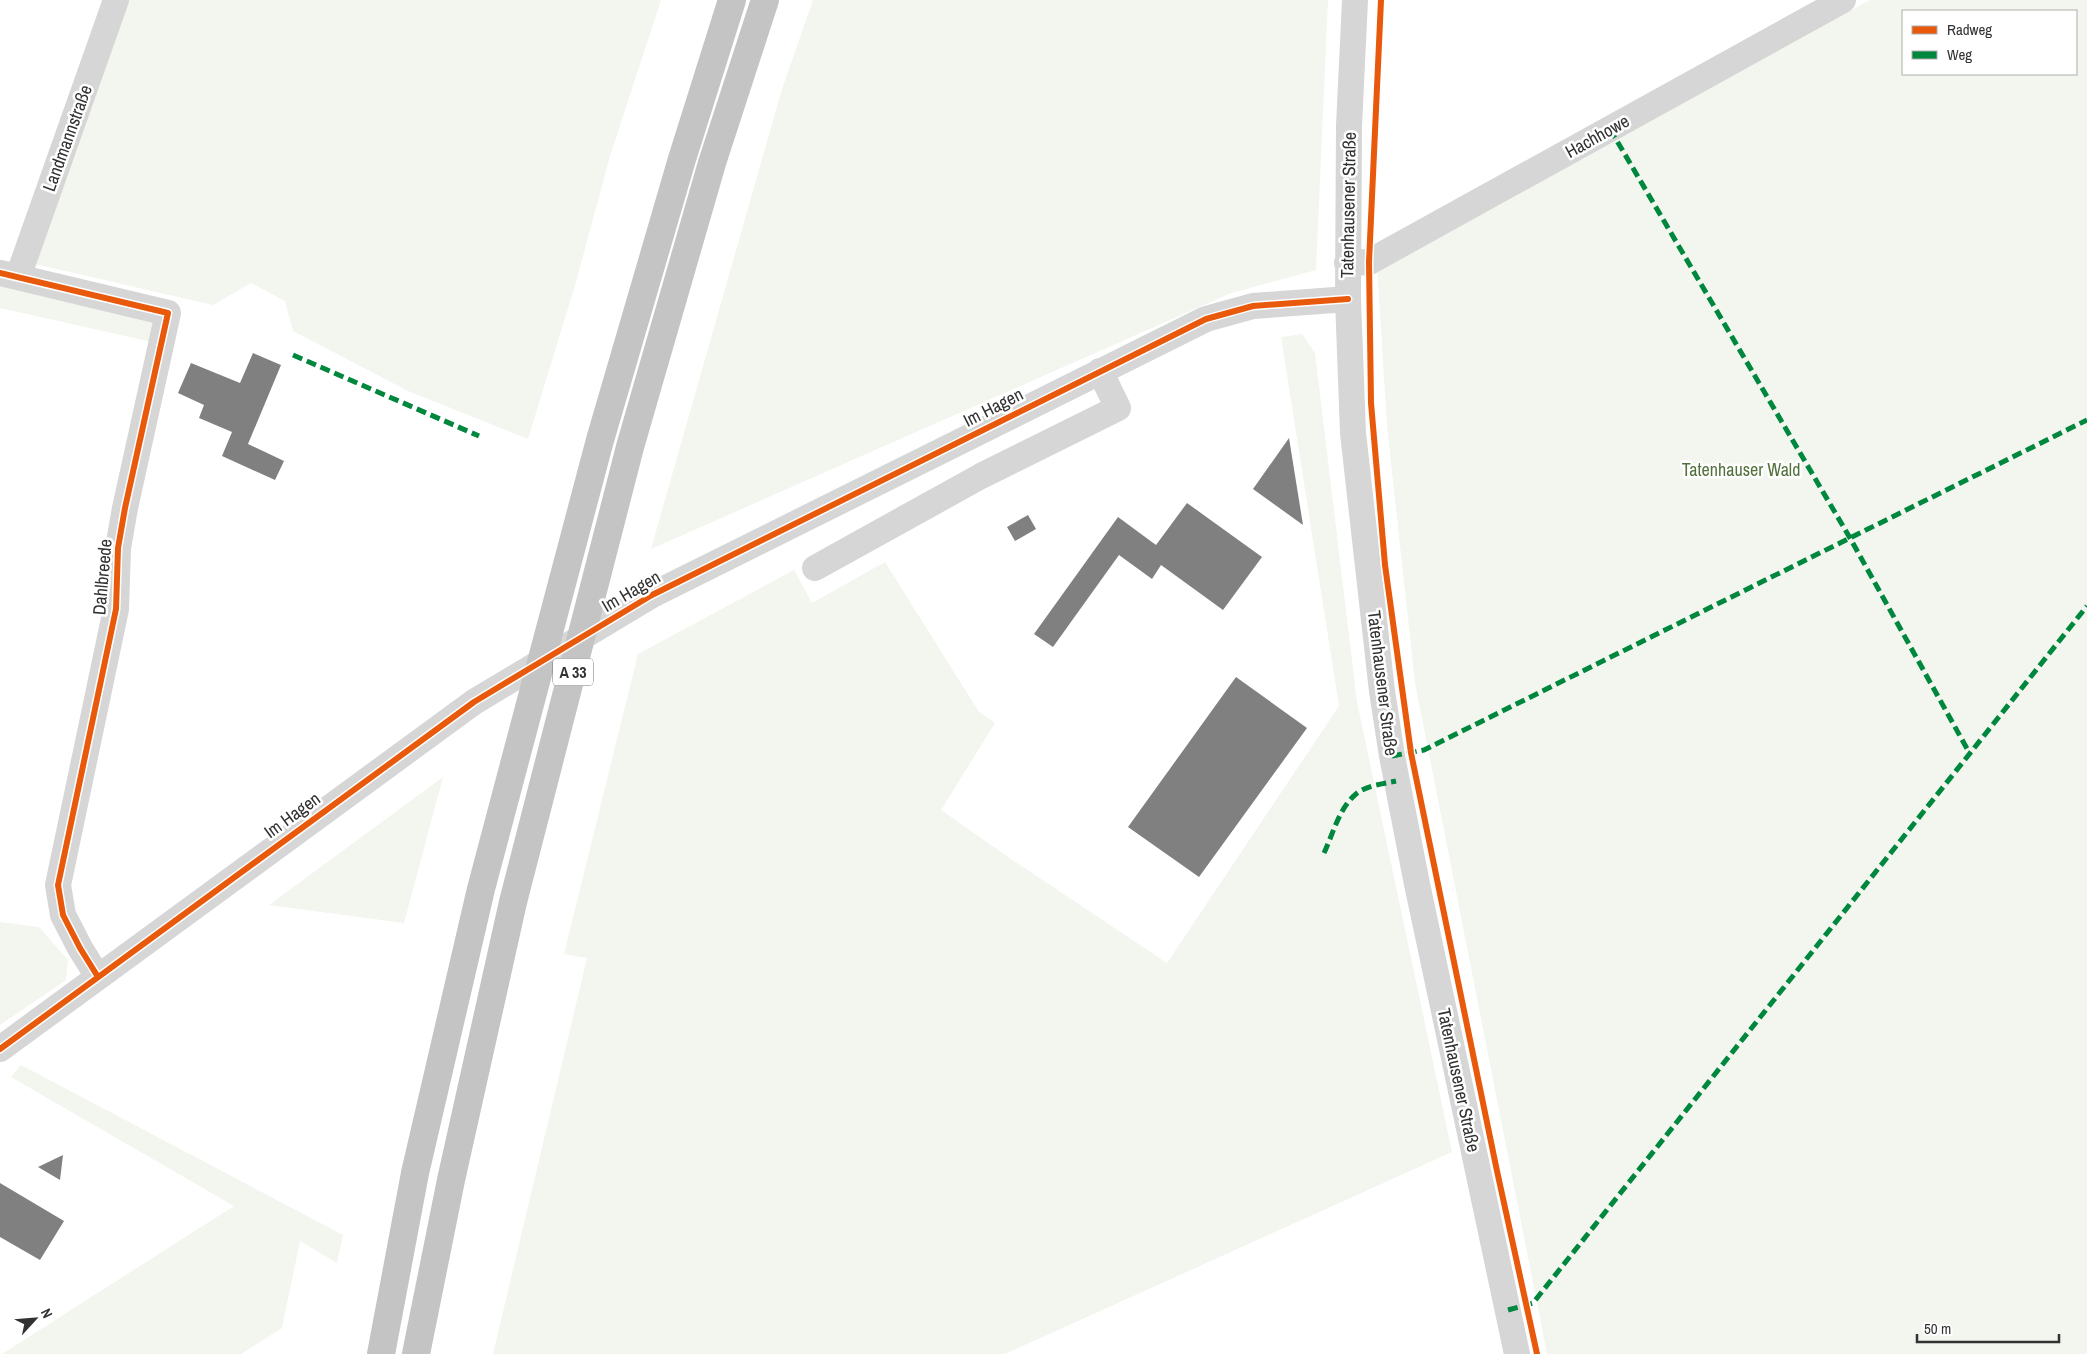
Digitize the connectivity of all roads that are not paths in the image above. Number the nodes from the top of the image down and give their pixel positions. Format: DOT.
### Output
graph roads {
  1 [pos="116,0"];
  2 [pos="732,0"];
  3 [pos="765,0"];
  4 [pos="1355,0"];
  5 [pos="1843,0"];
  6 [pos="1347,263"];
  7 [pos="9,275"];
  8 [pos="1348,299"];
  9 [pos="1100,371"];
  10 [pos="816,568"];
  11 [pos="98,977"];
  12 [pos="0,1049"];
  13 [pos="381,1354"];
  14 [pos="416,1354"];
  15 [pos="1517,1354"];
  1 -- 7 [label="street, Landmannstraße"];
  2 -- 13 [label="highway, A 33"];
  3 -- 14 [label="highway, A 33"];
  4 -- 6 [label="street, Tatenhausener Straße"];
  5 -- 6 [label="street, Hachhowe"];
  6 -- 8 [label="street, Tatenhausener Straße"];
  7 -- 11 [label="street, Dahlbreede"];
  8 -- 9 [label="street, Im Hagen"];
  8 -- 15 [label="street, Tatenhausener Straße"];
  9 -- 10 [label="street"];
  9 -- 11 [label="street, Im Hagen"];
  11 -- 12 [label="street, Im Hagen"];
}
